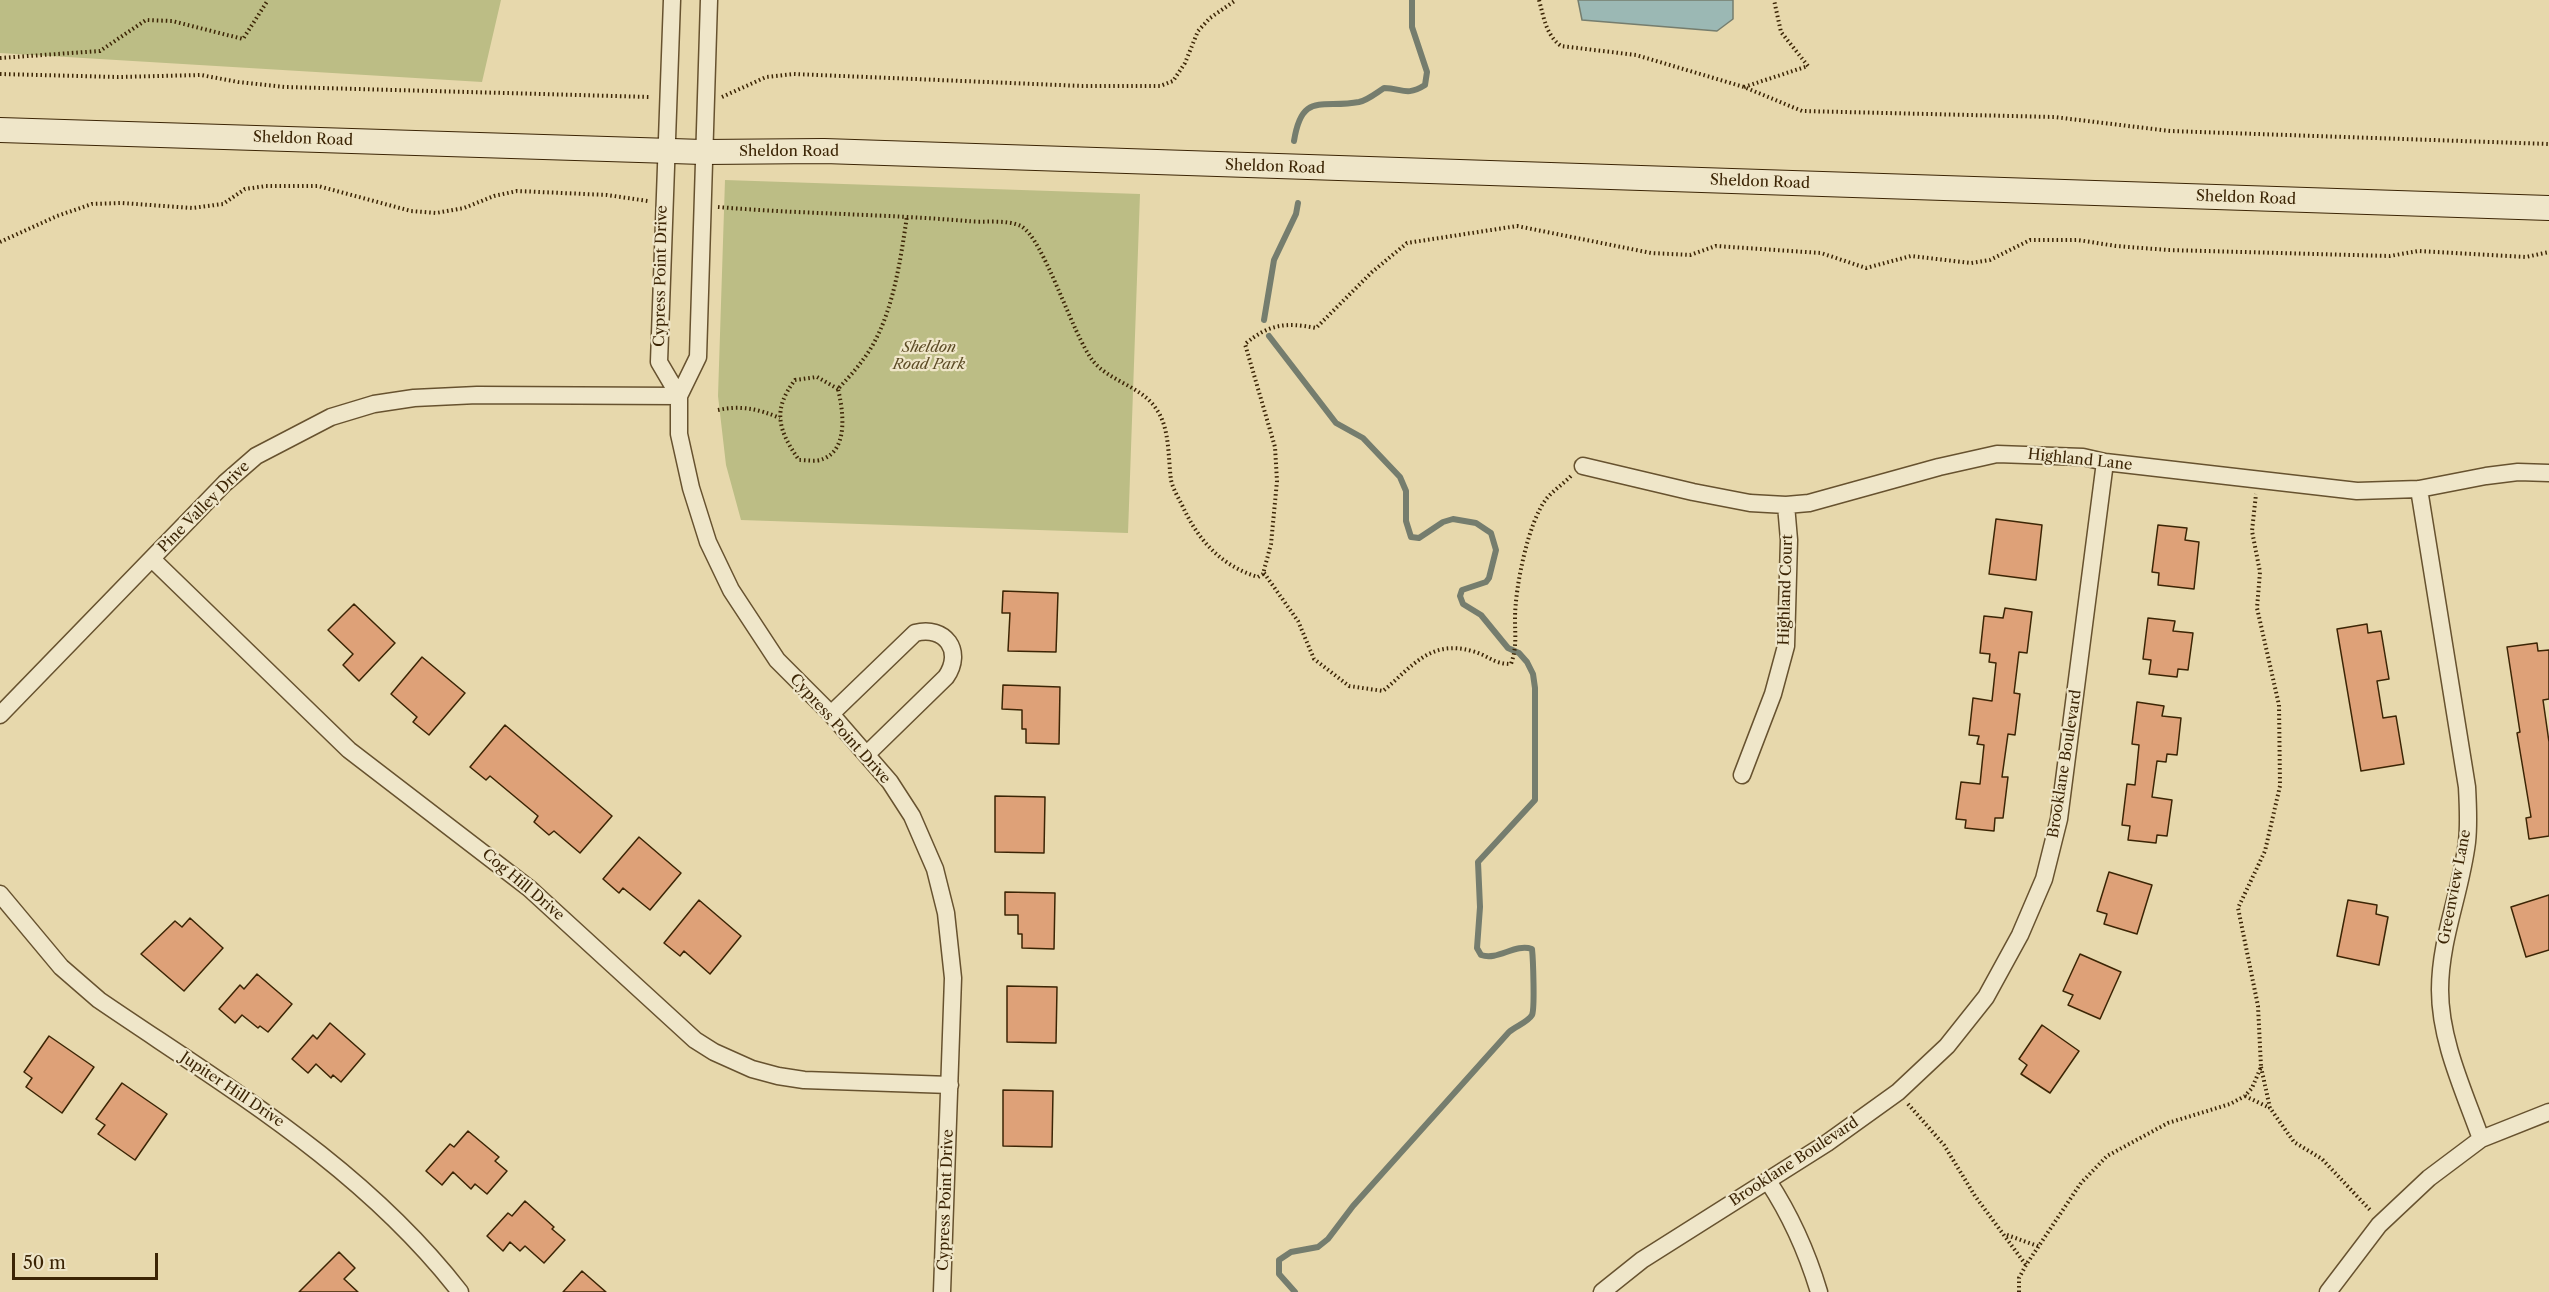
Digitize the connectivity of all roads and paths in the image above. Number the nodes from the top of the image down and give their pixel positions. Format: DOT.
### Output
graph roads {
  1 [pos="268,0"];
  2 [pos="672,0"];
  3 [pos="709,0"];
  4 [pos="1236,0"];
  5 [pos="1539,0"];
  6 [pos="1774,0"];
  7 [pos="0,58"];
  8 [pos="0,74"];
  9 [pos="1744,87"];
  10 [pos="668,97"];
  11 [pos="705,98"];
  12 [pos="0,129"];
  13 [pos="2549,144"];
  14 [pos="665,150"];
  15 [pos="704,152"];
  16 [pos="663,203"];
  17 [pos="702,206"];
  18 [pos="2549,208"];
  19 [pos="907,216"];
  20 [pos="0,242"];
  21 [pos="2549,252"];
  22 [pos="838,389"];
  23 [pos="679,396"];
  24 [pos="718,410"];
  25 [pos="780,418"];
  26 [pos="2105,462"];
  27 [pos="1583,466"];
  28 [pos="2549,473"];
  29 [pos="2258,479"];
  30 [pos="2419,489"];
  31 [pos="1786,505"];
  32 [pos="152,559"];
  33 [pos="1264,572"];
  34 [pos="831,714"];
  35 [pos="0,715"];
  36 [pos="867,754"];
  37 [pos="1742,775"];
  38 [pos="0,894"];
  39 [pos="2261,1067"];
  40 [pos="950,1085"];
  41 [pos="1898,1092"];
  42 [pos="2245,1096"];
  43 [pos="2270,1108"];
  44 [pos="2549,1112"];
  45 [pos="2481,1139"];
  46 [pos="1768,1181"];
  47 [pos="2381,1222"];
  48 [pos="2006,1235"];
  49 [pos="2038,1246"];
  50 [pos="2026,1265"];
  51 [pos="460,1292"];
  52 [pos="942,1292"];
  53 [pos="1602,1292"];
  54 [pos="1819,1292"];
  55 [pos="2019,1292"];
  56 [pos="2328,1292"];
  1 -- 7 [label="path"];
  2 -- 10 [label="street, Cypress Point Drive"];
  3 -- 11 [label="street, Cypress Point Drive"];
  4 -- 11 [label="path"];
  5 -- 9 [label="path"];
  6 -- 9 [label="path"];
  8 -- 10 [label="path"];
  9 -- 13 [label="path"];
  10 -- 14 [label="street, Cypress Point Drive"];
  11 -- 15 [label="street, Cypress Point Drive"];
  12 -- 14 [label="main road, Sheldon Road"];
  14 -- 15 [label="main road, Sheldon Road"];
  14 -- 16 [label="street, Cypress Point Drive"];
  15 -- 17 [label="street, Cypress Point Drive"];
  15 -- 18 [label="main road, Sheldon Road"];
  16 -- 20 [label="path"];
  16 -- 23 [label="street, Cypress Point Drive"];
  17 -- 19 [label="path"];
  17 -- 23 [label="street, Cypress Point Drive"];
  19 -- 22 [label="path"];
  19 -- 33 [label="path"];
  21 -- 33 [label="path"];
  22 -- 25 [label="path"];
  22 -- 25 [label="path"];
  23 -- 32 [label="street, Pine Valley Drive"];
  23 -- 34 [label="street, Cypress Point Drive"];
  24 -- 25 [label="path"];
  26 -- 29 [label="street, Highland Lane"];
  26 -- 31 [label="street, Highland Lane"];
  26 -- 41 [label="street, Brooklane Boulevard"];
  27 -- 31 [label="street, Highland Lane"];
  27 -- 33 [label="path"];
  28 -- 30 [label="street, Highland Lane"];
  29 -- 30 [label="street, Highland Lane"];
  29 -- 39 [label="path"];
  30 -- 45 [label="street, Greenview Lane"];
  31 -- 37 [label="street, Highland Court"];
  32 -- 35 [label="street, Pine Valley Drive"];
  32 -- 40 [label="street, Cog Hill Drive"];
  34 -- 36 [label="street, Cypress Point Drive"];
  34 -- 36 [label="street"];
  36 -- 40 [label="street, Cypress Point Drive"];
  38 -- 51 [label="street, Jupiter Hill Drive"];
  39 -- 42 [label="path"];
  39 -- 43 [label="path"];
  40 -- 52 [label="street, Cypress Point Drive"];
  41 -- 46 [label="street, Brooklane Boulevard"];
  41 -- 48 [label="path"];
  42 -- 43 [label="path"];
  42 -- 49 [label="path"];
  43 -- 47 [label="path"];
  44 -- 45 [label="street"];
  45 -- 47 [label="street"];
  46 -- 53 [label="street, Brooklane Boulevard"];
  46 -- 54 [label="street"];
  47 -- 56 [label="street"];
  48 -- 49 [label="path"];
  48 -- 50 [label="path"];
  49 -- 50 [label="path"];
  50 -- 55 [label="path"];
}
